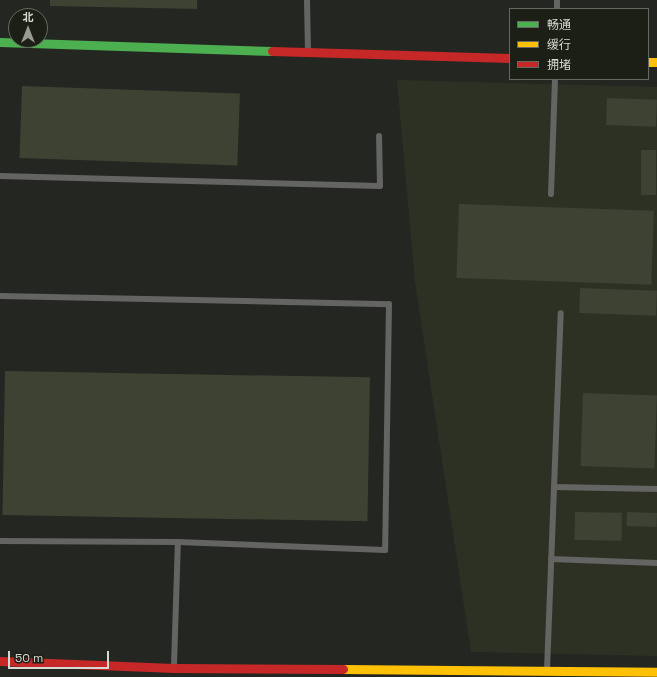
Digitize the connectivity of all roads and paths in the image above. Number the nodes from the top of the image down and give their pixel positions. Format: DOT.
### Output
graph roads {
  1 [pos="307,0"];
  2 [pos="0,42"];
  3 [pos="308,52"];
  4 [pos="509,58"];
  5 [pos="555,80"];
  6 [pos="379,136"];
  7 [pos="0,176"];
  8 [pos="551,194"];
  9 [pos="0,296"];
  10 [pos="562,313"];
  11 [pos="554,486"];
  12 [pos="657,489"];
  13 [pos="0,541"];
  14 [pos="178,542"];
  15 [pos="551,559"];
  16 [pos="657,563"];
  17 [pos="0,662"];
  18 [pos="174,668"];
  19 [pos="547,672"];
  20 [pos="657,672"];
  1 -- 3 [label="lane"];
  2 -- 3 [label="street"];
  3 -- 4 [label="street"];
  5 -- 8 [label="lane"];
  6 -- 7 [label="lane"];
  9 -- 14 [label="lane"];
  10 -- 11 [label="lane"];
  11 -- 12 [label="lane"];
  11 -- 15 [label="lane"];
  13 -- 14 [label="lane"];
  14 -- 18 [label="lane"];
  15 -- 16 [label="lane"];
  15 -- 19 [label="lane"];
  17 -- 18 [label="street"];
  18 -- 19 [label="street"];
  19 -- 20 [label="street"];
}
